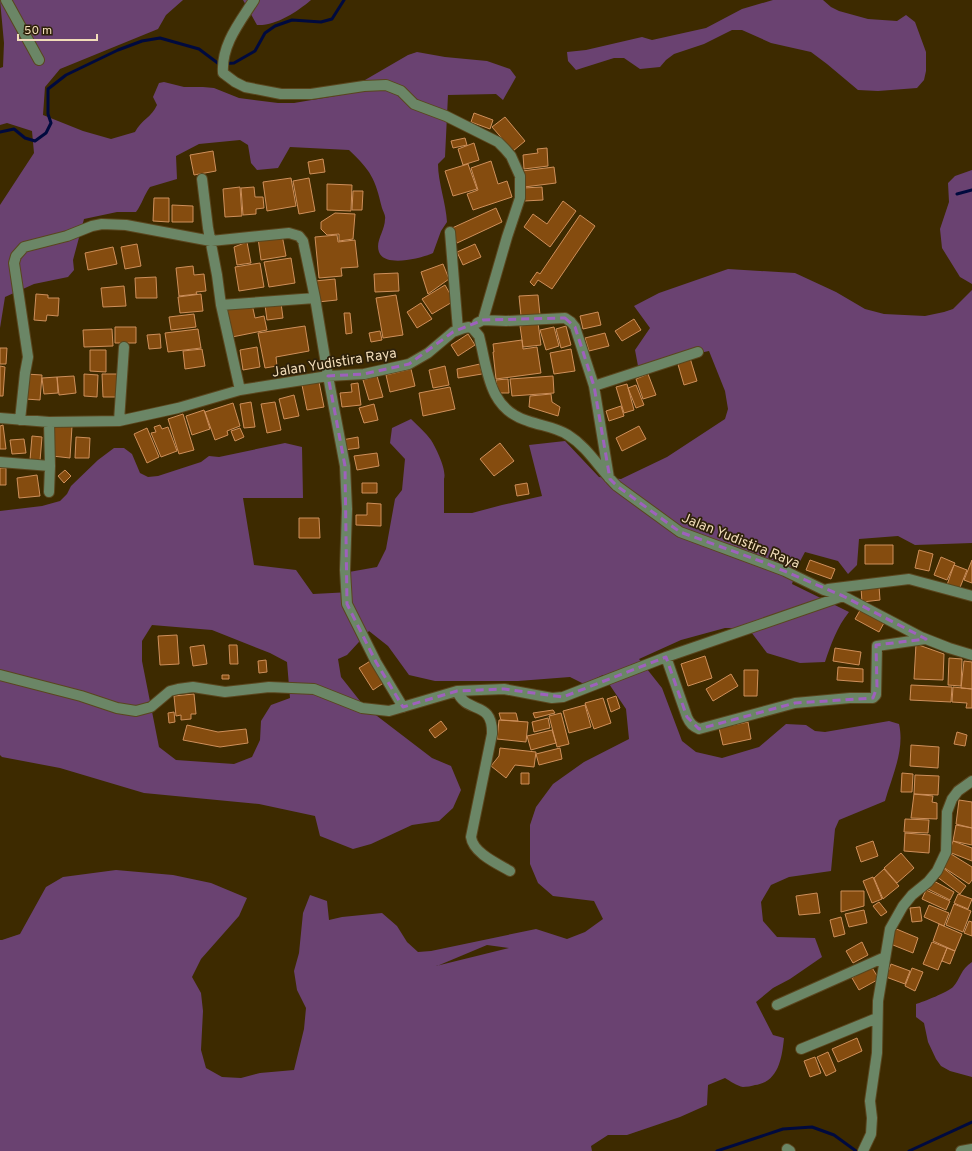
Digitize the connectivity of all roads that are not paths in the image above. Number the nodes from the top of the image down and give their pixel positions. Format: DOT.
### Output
graph roads {
  1 [pos="6,0"];
  2 [pos="254,0"];
  3 [pos="38,60"];
  4 [pos="202,179"];
  5 [pos="450,232"];
  6 [pos="211,241"];
  7 [pos="315,298"];
  8 [pos="221,304"];
  9 [pos="483,320"];
  10 [pos="470,328"];
  11 [pos="458,330"];
  12 [pos="124,347"];
  13 [pos="698,352"];
  14 [pos="328,376"];
  15 [pos="594,386"];
  16 [pos="240,390"];
  17 [pos="0,418"];
  18 [pos="20,420"];
  19 [pos="119,421"];
  20 [pos="49,422"];
  21 [pos="0,462"];
  22 [pos="50,466"];
  23 [pos="610,479"];
  24 [pos="50,492"];
  25 [pos="824,590"];
  26 [pos="843,596"];
  27 [pos="972,596"];
  28 [pos="926,639"];
  29 [pos="972,655"];
  30 [pos="666,657"];
  31 [pos="0,675"];
  32 [pos="457,691"];
  33 [pos="403,706"];
  34 [pos="972,781"];
  35 [pos="510,871"];
  36 [pos="885,957"];
  37 [pos="777,1005"];
  38 [pos="877,1018"];
  39 [pos="801,1049"];
  40 [pos="864,1149"];
  41 [pos="972,1149"];
  42 [pos="961,1151"];
  1 -- 3 [label="street"];
  2 -- 9 [label="street"];
  4 -- 6 [label="street"];
  5 -- 11 [label="street"];
  6 -- 7 [label="street"];
  6 -- 8 [label="street"];
  6 -- 18 [label="street"];
  7 -- 8 [label="street"];
  7 -- 14 [label="street"];
  8 -- 16 [label="street"];
  9 -- 10 [label="street"];
  9 -- 15 [label="street"];
  10 -- 11 [label="street, Jalan Yudistira Raya"];
  10 -- 23 [label="street, Jalan Yudistira Raya"];
  11 -- 14 [label="street, Jalan Yudistira Raya"];
  12 -- 19 [label="street"];
  13 -- 15 [label="street"];
  14 -- 16 [label="street, Jalan Yudistira Raya"];
  14 -- 33 [label="street"];
  15 -- 23 [label="street"];
  16 -- 19 [label="street, Jalan Yudistira Raya"];
  17 -- 18 [label="street, Jalan Yudistira Raya"];
  18 -- 20 [label="street, Jalan Yudistira Raya"];
  19 -- 20 [label="street, Jalan Yudistira Raya"];
  20 -- 22 [label="street"];
  21 -- 22 [label="street"];
  22 -- 24 [label="street"];
  23 -- 25 [label="street, Jalan Yudistira Raya"];
  25 -- 26 [label="street, Jalan Yudistira Raya"];
  25 -- 27 [label="street"];
  26 -- 28 [label="street, Jalan Yudistira Raya"];
  26 -- 30 [label="street"];
  28 -- 29 [label="street, Jalan Yudistira Raya"];
  28 -- 30 [label="street"];
  30 -- 32 [label="street"];
  31 -- 33 [label="street"];
  32 -- 33 [label="street"];
  32 -- 35 [label="street"];
  34 -- 36 [label="street"];
  36 -- 37 [label="street"];
  36 -- 38 [label="street"];
  38 -- 39 [label="street"];
  38 -- 40 [label="street"];
  41 -- 42 [label="street"];
}
